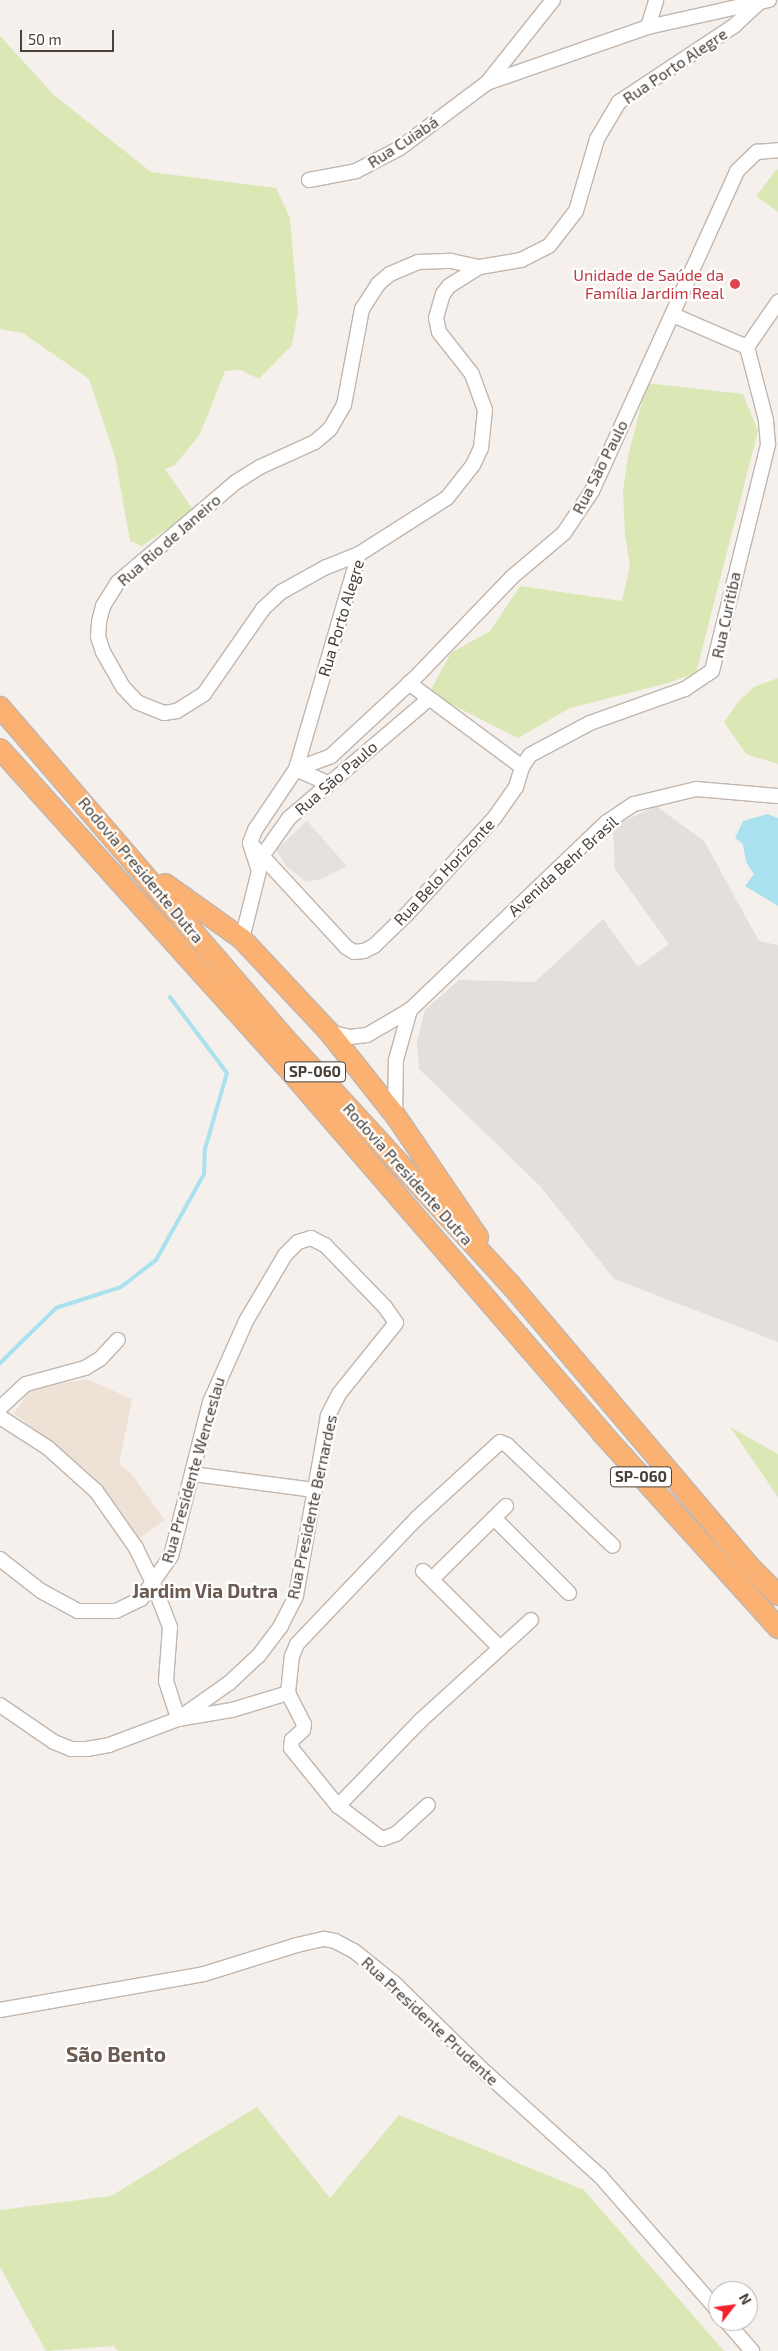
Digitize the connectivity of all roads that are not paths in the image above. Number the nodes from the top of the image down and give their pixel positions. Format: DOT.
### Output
graph roads {
  1 [pos="553,0"];
  2 [pos="656,0"];
  3 [pos="763,2"];
  4 [pos="648,27"];
  5 [pos="487,83"];
  6 [pos="778,150"];
  7 [pos="309,180"];
  8 [pos="480,267"];
  9 [pos="778,302"];
  10 [pos="673,315"];
  11 [pos="747,347"];
  12 [pos="359,554"];
  13 [pos="409,683"];
  14 [pos="429,699"];
  15 [pos="0,707"];
  16 [pos="0,750"];
  17 [pos="522,767"];
  18 [pos="296,769"];
  19 [pos="328,783"];
  20 [pos="778,796"];
  21 [pos="127,854"];
  22 [pos="261,862"];
  23 [pos="242,939"];
  24 [pos="410,1010"];
  25 [pos="329,1032"];
  26 [pos="395,1115"];
  27 [pos="510,1284"];
  28 [pos="394,1327"];
  29 [pos="118,1340"];
  30 [pos="0,1408"];
  31 [pos="0,1417"];
  32 [pos="192,1474"];
  33 [pos="315,1490"];
  34 [pos="506,1506"];
  35 [pos="494,1518"];
  36 [pos="613,1546"];
  37 [pos="0,1559"];
  38 [pos="154,1583"];
  39 [pos="569,1593"];
  40 [pos="778,1595"];
  41 [pos="531,1620"];
  42 [pos="778,1628"];
  43 [pos="500,1648"];
  44 [pos="288,1693"];
  45 [pos="0,1705"];
  46 [pos="178,1719"];
  47 [pos="428,1805"];
  48 [pos="338,1806"];
  49 [pos="0,2010"];
  50 [pos="708,2300"];
  51 [pos="735,2331"];
  52 [pos="752,2351"];
  1 -- 5 [label="street"];
  2 -- 4 [label="street"];
  3 -- 4 [label="street"];
  3 -- 8 [label="street, Rua Porto Alegre"];
  4 -- 5 [label="street"];
  5 -- 7 [label="street, Rua Cuiabá"];
  6 -- 10 [label="street, Rua São Paulo"];
  8 -- 12 [label="street, Rua Porto Alegre"];
  8 -- 12 [label="street, Rua Rio de Janeiro"];
  9 -- 11 [label="street"];
  10 -- 11 [label="street"];
  10 -- 13 [label="street, Rua São Paulo"];
  11 -- 17 [label="street, Rua Curitiba"];
  12 -- 18 [label="street, Rua Porto Alegre"];
  13 -- 14 [label="street"];
  13 -- 18 [label="street, Rua São Paulo"];
  14 -- 17 [label="street"];
  14 -- 19 [label="street, Rua São Paulo"];
  15 -- 21 [label="highway, Rodovia Presidente Dutra / SP-060"];
  16 -- 42 [label="highway, Rodovia Presidente Dutra / SP-060"];
  17 -- 22 [label="street, Rua Belo Horizonte"];
  18 -- 19 [label="street"];
  18 -- 22 [label="street, Rua Porto Alegre"];
  19 -- 22 [label="street, Rua São Paulo"];
  20 -- 24 [label="street, Avenida Behr Brasil"];
  21 -- 23 [label="highway"];
  21 -- 27 [label="highway, Rodovia Presidente Dutra / SP-060"];
  22 -- 23 [label="street"];
  23 -- 25 [label="highway"];
  24 -- 25 [label="street, Avenida Behr Brasil"];
  24 -- 26 [label="street"];
  25 -- 26 [label="highway"];
  26 -- 27 [label="highway"];
  27 -- 40 [label="highway, Rodovia Presidente Dutra / SP-060"];
  28 -- 32 [label="street, Rua Presidente Wenceslau"];
  28 -- 33 [label="street, Rua Presidente Bernardes"];
  29 -- 30 [label="street"];
  31 -- 38 [label="street"];
  32 -- 33 [label="street"];
  32 -- 38 [label="street, Rua Presidente Wenceslau"];
  33 -- 46 [label="street, Rua Presidente Bernardes"];
  34 -- 35 [label="street"];
  35 -- 39 [label="street"];
  35 -- 43 [label="street"];
  36 -- 44 [label="street"];
  37 -- 38 [label="street, Rua Presidente Wenceslau"];
  38 -- 46 [label="street"];
  41 -- 43 [label="street"];
  43 -- 48 [label="street"];
  44 -- 46 [label="street"];
  44 -- 48 [label="street"];
  45 -- 46 [label="street"];
  47 -- 48 [label="street"];
  49 -- 50 [label="street, Rua Presidente Prudente"];
  51 -- 52 [label="street"];
}
